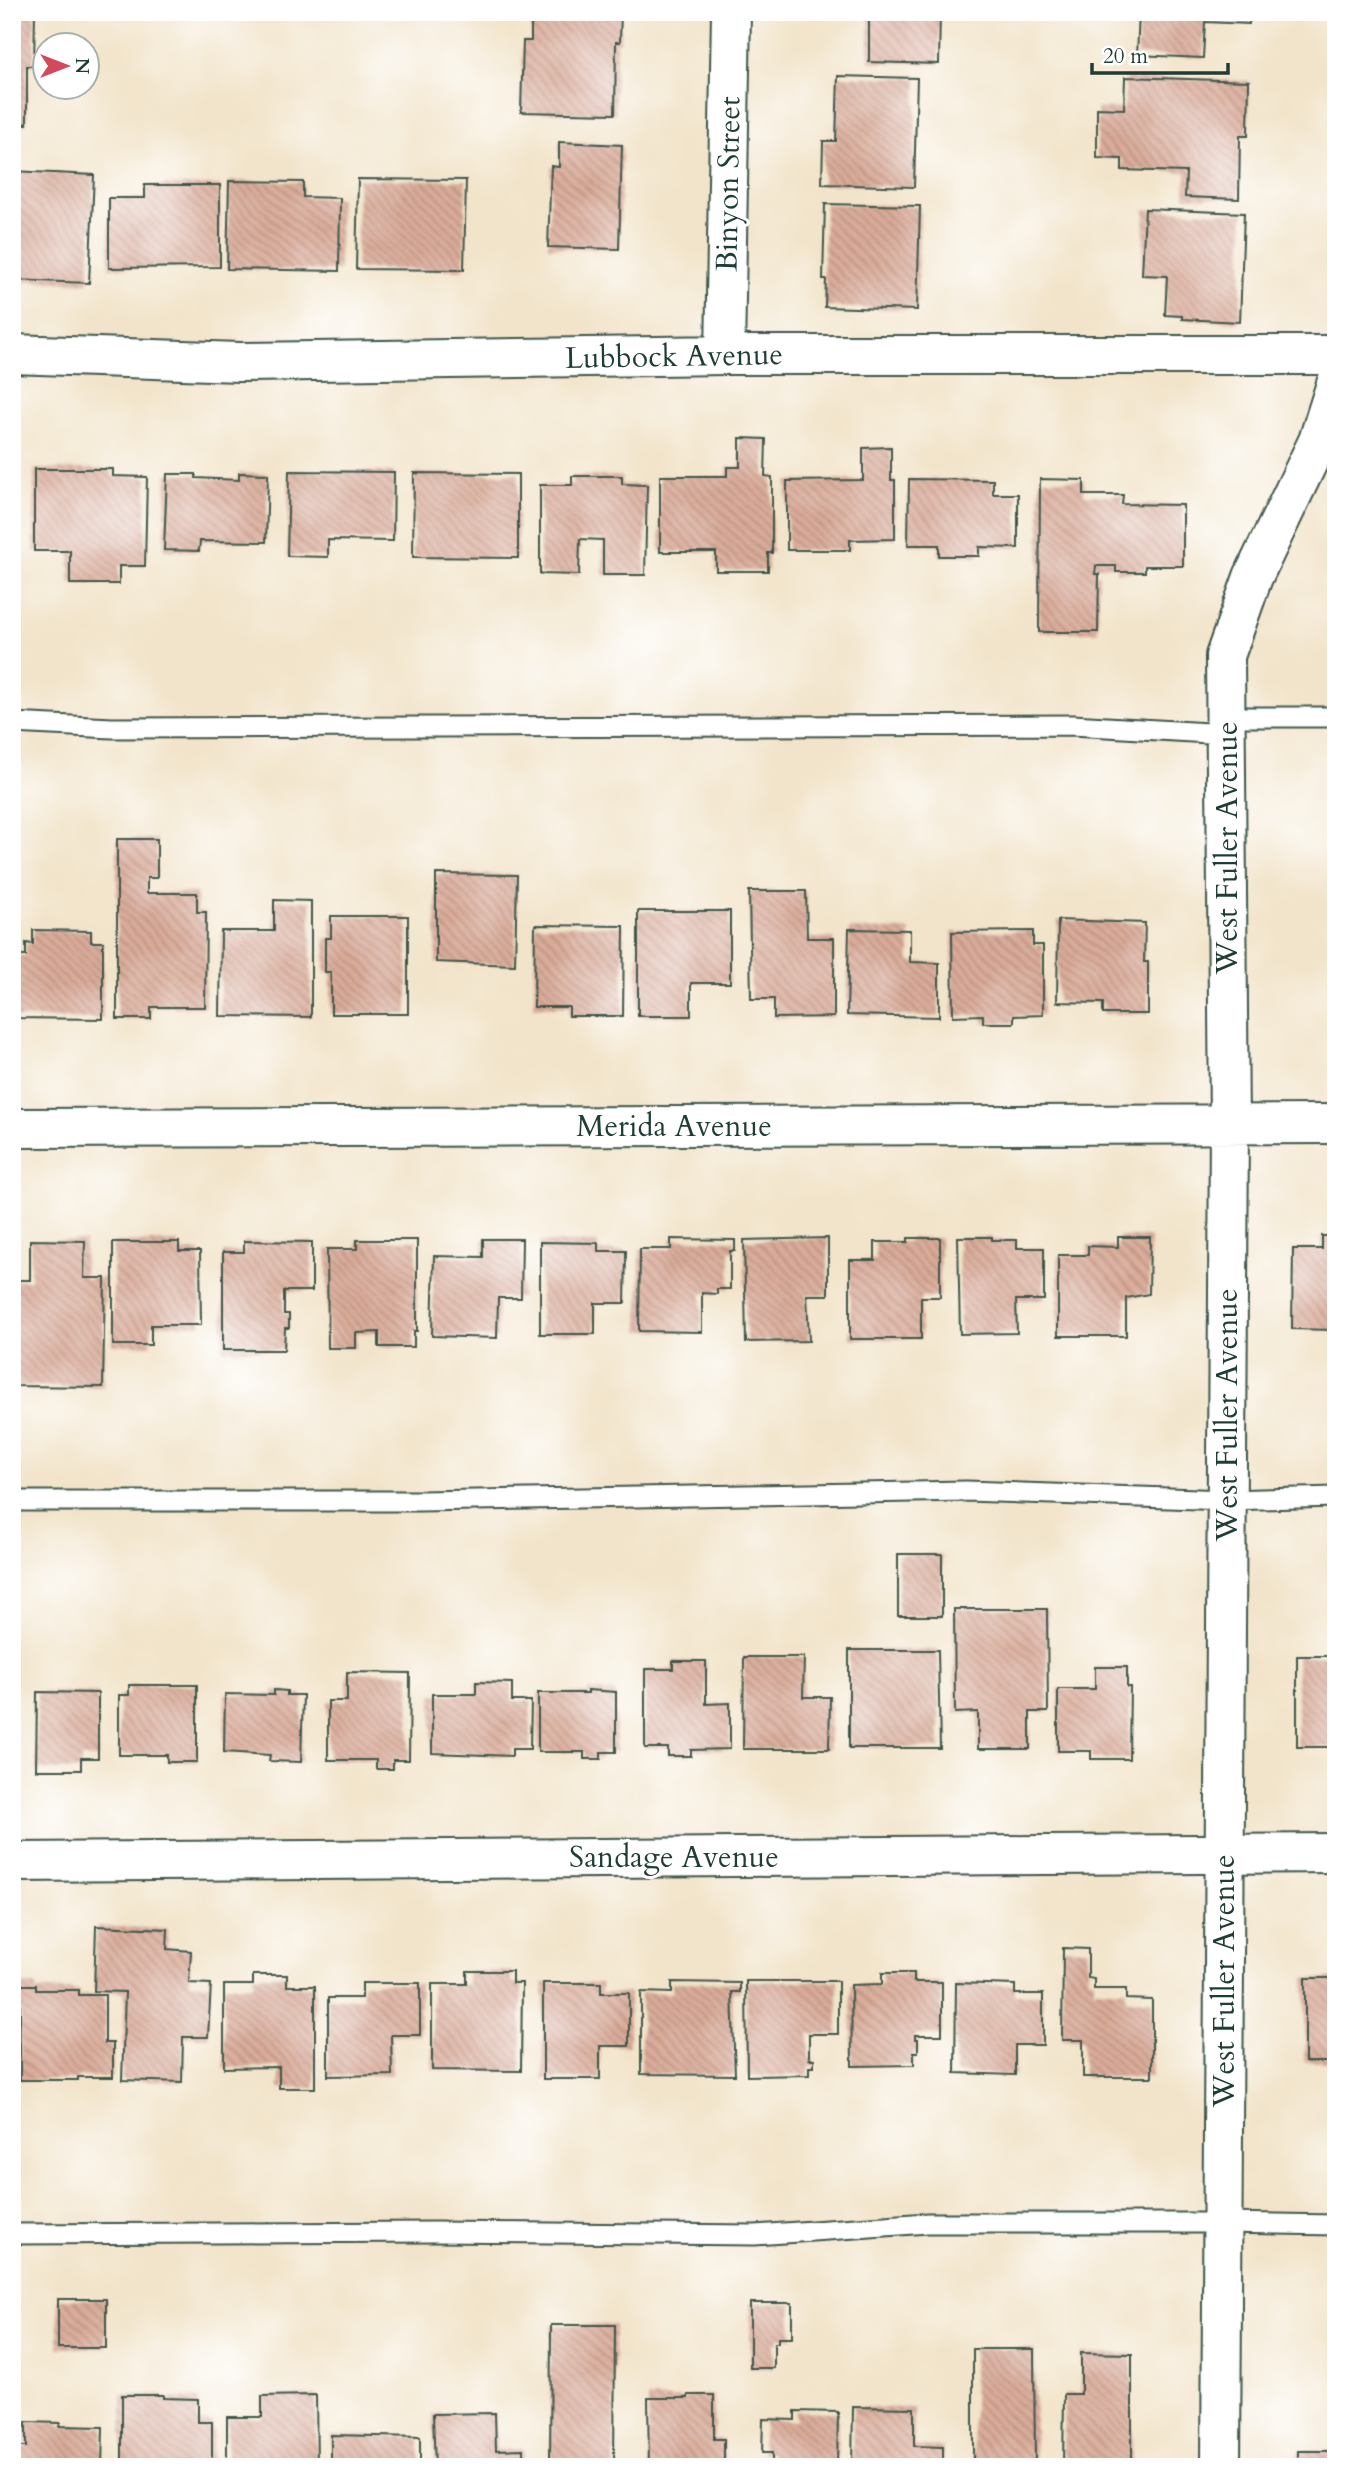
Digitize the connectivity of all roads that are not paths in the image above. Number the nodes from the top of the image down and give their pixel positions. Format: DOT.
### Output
graph roads {
  1 [pos="732,12"];
  2 [pos="12,354"];
  3 [pos="725,355"];
  4 [pos="1336,355"];
  5 [pos="1336,384"];
  6 [pos="1336,717"];
  7 [pos="12,723"];
  8 [pos="1226,726"];
  9 [pos="1229,1124"];
  10 [pos="1336,1124"];
  11 [pos="12,1128"];
  12 [pos="1336,1497"];
  13 [pos="1227,1500"];
  14 [pos="12,1501"];
  15 [pos="1336,1853"];
  16 [pos="1224,1854"];
  17 [pos="12,1861"];
  18 [pos="1223,2222"];
  19 [pos="1336,2225"];
  20 [pos="12,2234"];
  21 [pos="1221,2467"];
  1 -- 3 [label="street, Binyon Street"];
  2 -- 3 [label="street, Lubbock Avenue"];
  3 -- 4 [label="street, Lubbock Avenue"];
  5 -- 8 [label="street, West Fuller Avenue"];
  6 -- 8 [label="lane"];
  7 -- 8 [label="lane"];
  8 -- 9 [label="street, West Fuller Avenue"];
  9 -- 10 [label="street, Merida Avenue"];
  9 -- 11 [label="street, Merida Avenue"];
  9 -- 13 [label="street, West Fuller Avenue"];
  12 -- 13 [label="lane"];
  13 -- 14 [label="lane"];
  13 -- 16 [label="street, West Fuller Avenue"];
  15 -- 16 [label="street, Sandage Avenue"];
  16 -- 17 [label="street, Sandage Avenue"];
  16 -- 18 [label="street, West Fuller Avenue"];
  18 -- 19 [label="lane"];
  18 -- 20 [label="lane"];
  18 -- 21 [label="street, West Fuller Avenue"];
}
